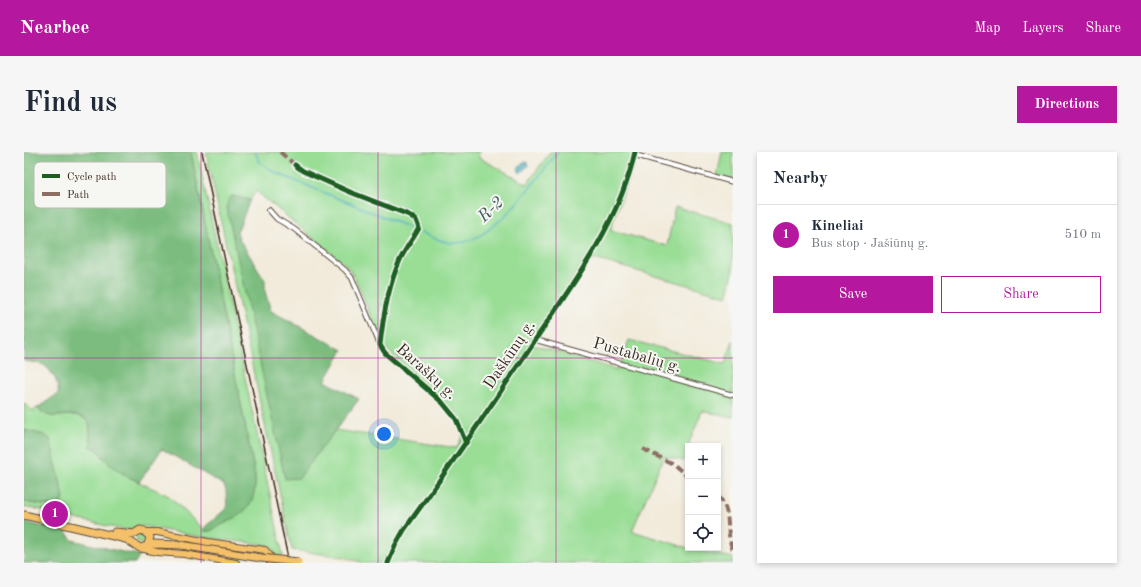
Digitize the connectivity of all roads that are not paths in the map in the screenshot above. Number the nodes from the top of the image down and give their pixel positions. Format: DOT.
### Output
graph roads {
  1 [pos="635,154"];
  2 [pos="295,165"];
  3 [pos="733,182"];
  4 [pos="269,210"];
  5 [pos="536,340"];
  6 [pos="380,345"];
  7 [pos="733,395"];
  8 [pos="466,443"];
  9 [pos="24,511"];
  10 [pos="24,515"];
  11 [pos="134,534"];
  12 [pos="148,538"];
  13 [pos="133,542"];
  14 [pos="140,548"];
  15 [pos="210,561"];
  16 [pos="236,563"];
  17 [pos="270,563"];
  18 [pos="301,563"];
  19 [pos="388,563"];
  1 -- 3 [label="street"];
  1 -- 5 [label="street, Daškūnų g."];
  2 -- 6 [label="street, Baraškų g."];
  4 -- 6 [label="street"];
  5 -- 7 [label="street, Pustabalių g."];
  5 -- 8 [label="street, Daškūnų g."];
  6 -- 8 [label="street, Baraškų g."];
  8 -- 19 [label="street, Daškūnų g."];
  9 -- 11 [label="highway"];
  10 -- 13 [label="highway"];
  11 -- 12 [label="highway"];
  11 -- 13 [label="highway"];
  12 -- 14 [label="highway"];
  12 -- 17 [label="main road"];
  12 -- 18 [label="highway, bridge"];
  13 -- 14 [label="highway"];
  14 -- 15 [label="main road"];
  15 -- 16 [label="main road"];
}
